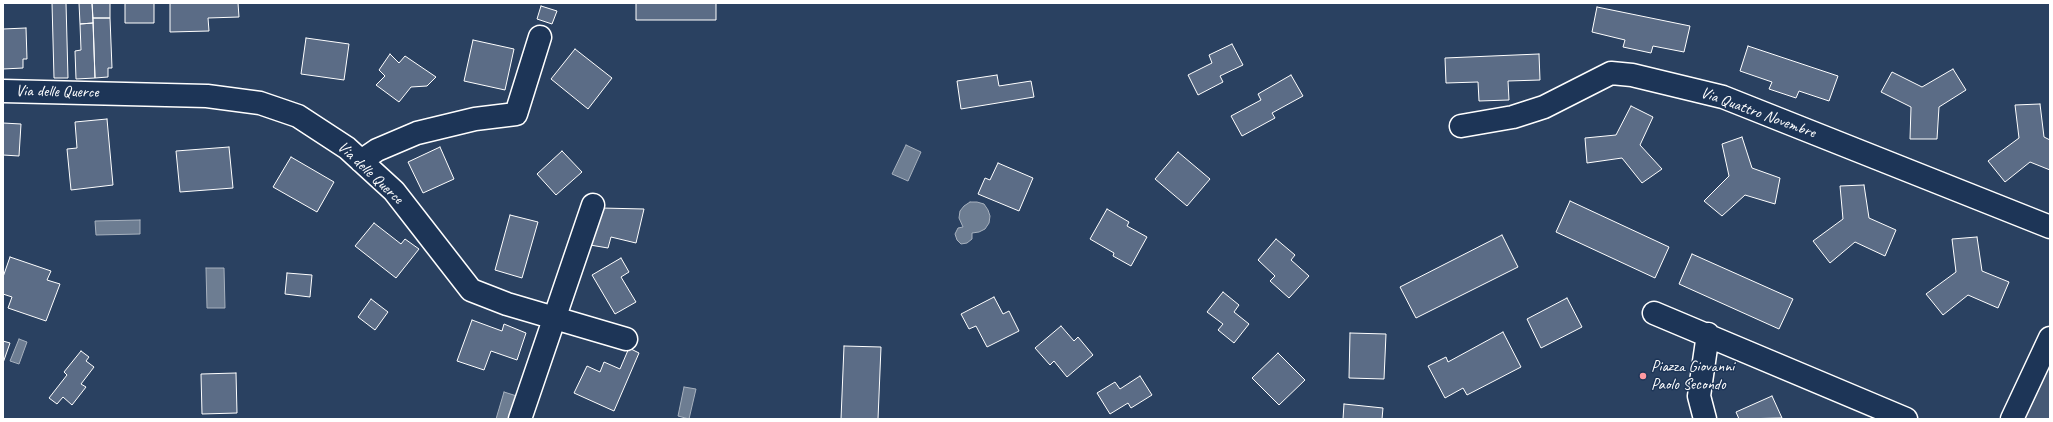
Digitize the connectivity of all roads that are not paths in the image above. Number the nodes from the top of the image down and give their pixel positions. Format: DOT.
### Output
graph roads {
  1 [pos="540,37"];
  2 [pos="3,91"];
  3 [pos="1461,126"];
  4 [pos="361,161"];
  5 [pos="593,205"];
  6 [pos="2050,227"];
  7 [pos="1654,313"];
  8 [pos="553,318"];
  9 [pos="1708,334"];
  10 [pos="2050,338"];
  11 [pos="626,339"];
  12 [pos="520,419"];
  13 [pos="1705,419"];
  14 [pos="1906,419"];
  15 [pos="2012,419"];
  1 -- 4 [label="street"];
  2 -- 4 [label="street, Via delle Querce"];
  3 -- 6 [label="street, Via Quattro Novembre"];
  4 -- 8 [label="street, Via delle Querce"];
  5 -- 8 [label="street"];
  7 -- 9 [label="street"];
  8 -- 11 [label="street, Via delle Querce"];
  8 -- 12 [label="street"];
  9 -- 13 [label="street"];
  9 -- 14 [label="street"];
  10 -- 15 [label="street"];
}
